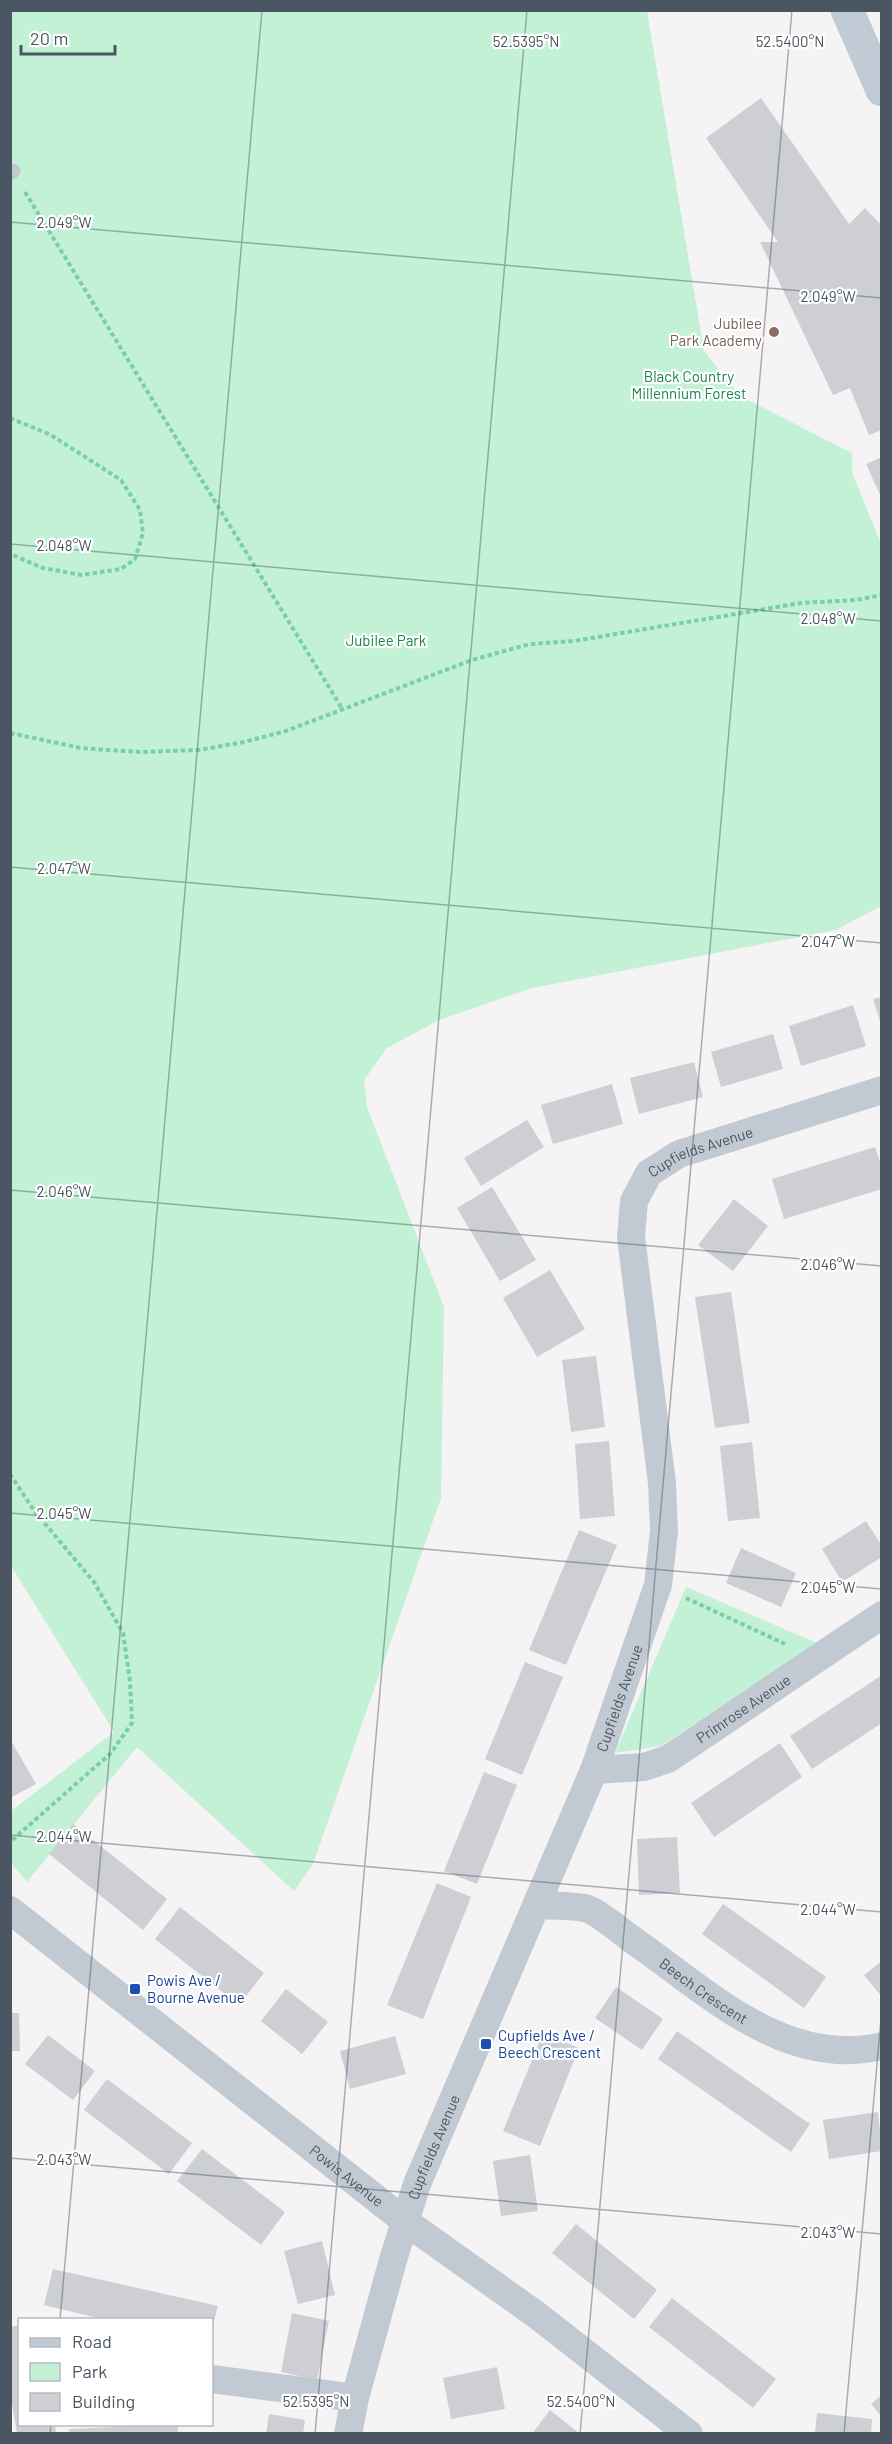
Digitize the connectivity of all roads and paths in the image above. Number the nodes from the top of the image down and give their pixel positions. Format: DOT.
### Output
graph roads {
  1 [pos="847,10"];
  2 [pos="882,90"];
  3 [pos="12,172"];
  4 [pos="10,418"];
  5 [pos="10,554"];
  6 [pos="882,595"];
  7 [pos="343,710"];
  8 [pos="10,733"];
  9 [pos="882,1090"];
  10 [pos="10,1474"];
  11 [pos="658,1585"];
  12 [pos="882,1615"];
  13 [pos="818,1659"];
  14 [pos="594,1770"];
  15 [pos="10,1842"];
  16 [pos="538,1905"];
  17 [pos="10,1911"];
  18 [pos="882,2046"];
  19 [pos="406,2222"];
  20 [pos="213,2379"];
  21 [pos="355,2398"];
  22 [pos="348,2433"];
  23 [pos="689,2433"];
  1 -- 2 [label="street"];
  3 -- 7 [label="path"];
  4 -- 5 [label="path"];
  6 -- 7 [label="path"];
  7 -- 8 [label="path"];
  9 -- 11 [label="street, Cupfields Avenue"];
  10 -- 15 [label="path"];
  11 -- 13 [label="path"];
  11 -- 14 [label="street, Cupfields Avenue"];
  12 -- 13 [label="street, Primrose Avenue"];
  13 -- 14 [label="street, Primrose Avenue"];
  14 -- 16 [label="street, Cupfields Avenue"];
  16 -- 18 [label="street, Beech Crescent"];
  16 -- 19 [label="street, Cupfields Avenue"];
  17 -- 19 [label="street, Powis Avenue"];
  19 -- 21 [label="street, Cupfields Avenue"];
  19 -- 23 [label="street, Powis Avenue"];
  20 -- 21 [label="street"];
  21 -- 22 [label="street, Cupfields Avenue"];
}
